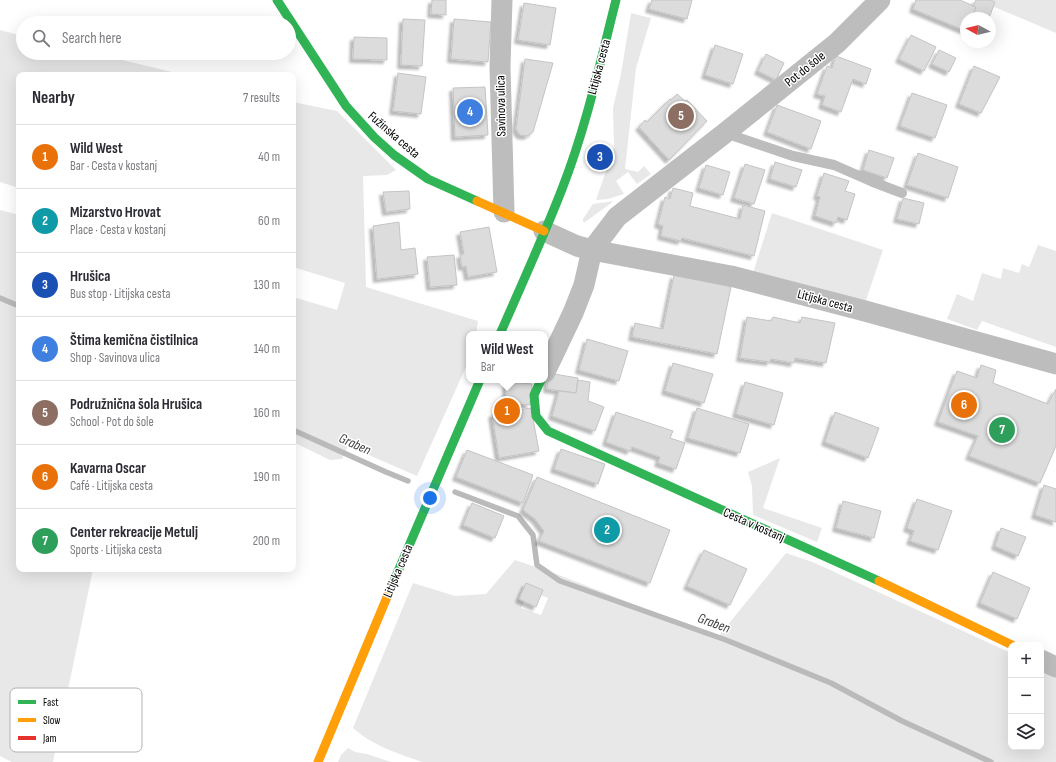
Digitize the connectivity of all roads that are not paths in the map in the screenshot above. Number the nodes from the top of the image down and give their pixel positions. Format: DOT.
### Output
graph roads {
  1 [pos="278,0"];
  2 [pos="502,0"];
  3 [pos="616,0"];
  4 [pos="880,0"];
  5 [pos="288,16"];
  6 [pos="296,29"];
  7 [pos="725,133"];
  8 [pos="902,193"];
  9 [pos="504,212"];
  10 [pos="544,231"];
  11 [pos="592,250"];
  12 [pos="501,331"];
  13 [pos="1056,364"];
  14 [pos="548,365"];
  15 [pos="479,383"];
  16 [pos="540,383"];
  17 [pos="1008,643"];
  18 [pos="1044,661"];
  19 [pos="1056,667"];
  20 [pos="318,762"];
  1 -- 5 [label="street, Fužinska cesta"];
  2 -- 9 [label="street, Savinova ulica"];
  3 -- 10 [label="street, Litijska cesta"];
  4 -- 7 [label="street, Pot do šole"];
  6 -- 9 [label="street, Fužinska cesta"];
  7 -- 8 [label="lane"];
  7 -- 11 [label="street, Pot do šole"];
  9 -- 10 [label="street, Fužinska cesta"];
  10 -- 11 [label="street"];
  10 -- 12 [label="street, Litijska cesta"];
  11 -- 13 [label="street, Litijska cesta"];
  11 -- 14 [label="street"];
  15 -- 20 [label="street, Litijska cesta"];
  16 -- 17 [label="street, Cesta v kostanj"];
  18 -- 19 [label="street"];
}
